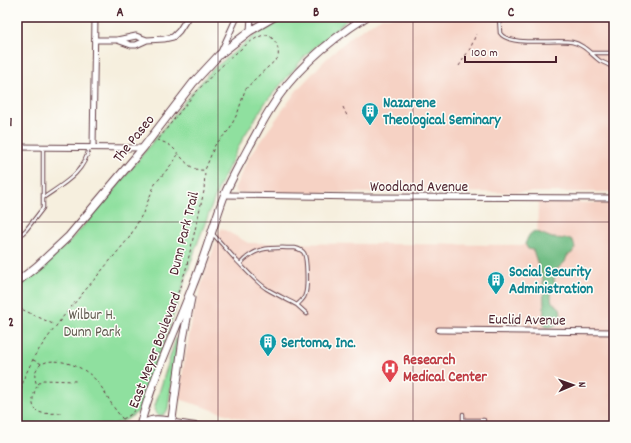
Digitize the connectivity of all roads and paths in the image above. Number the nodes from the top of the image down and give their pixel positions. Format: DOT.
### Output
graph roads {
  1 [pos="95,17"];
  2 [pos="188,17"];
  3 [pos="238,17"];
  4 [pos="251,17"];
  5 [pos="274,17"];
  6 [pos="366,17"];
  7 [pos="499,17"];
  8 [pos="250,31"];
  9 [pos="476,34"];
  10 [pos="95,40"];
  11 [pos="117,40"];
  12 [pos="147,40"];
  13 [pos="589,53"];
  14 [pos="614,53"];
  15 [pos="219,55"];
  16 [pos="459,66"];
  17 [pos="614,68"];
  18 [pos="343,107"];
  19 [pos="348,118"];
  20 [pos="155,139"];
  21 [pos="17,147"];
  22 [pos="43,147"];
  23 [pos="91,148"];
  24 [pos="143,148"];
  25 [pos="178,154"];
  26 [pos="205,170"];
  27 [pos="225,195"];
  28 [pos="43,198"];
  29 [pos="614,198"];
  30 [pos="212,233"];
  31 [pos="17,238"];
  32 [pos="240,264"];
  33 [pos="17,282"];
  34 [pos="194,284"];
  35 [pos="298,306"];
  36 [pos="17,307"];
  37 [pos="307,314"];
  38 [pos="56,325"];
  39 [pos="439,330"];
  40 [pos="614,332"];
  41 [pos="32,360"];
  42 [pos="154,363"];
  43 [pos="42,364"];
  44 [pos="76,381"];
  45 [pos="37,385"];
  46 [pos="141,402"];
  47 [pos="17,407"];
  48 [pos="62,413"];
  49 [pos="464,414"];
  50 [pos="123,418"];
  51 [pos="463,420"];
  52 [pos="484,420"];
  53 [pos="171,424"];
  54 [pos="124,426"];
  55 [pos="141,426"];
  56 [pos="208,426"];
  57 [pos="463,426"];
  1 -- 10 [label="street"];
  2 -- 12 [label="street"];
  3 -- 15 [label="street"];
  4 -- 8 [label="street"];
  5 -- 8 [label="main road, The Paseo"];
  6 -- 27 [label="main road, East Meyer Boulevard"];
  7 -- 13 [label="lane"];
  8 -- 15 [label="main road, The Paseo"];
  9 -- 16 [label="path"];
  10 -- 11 [label="street"];
  10 -- 23 [label="street"];
  11 -- 12 [label="street"];
  11 -- 12 [label="street"];
  13 -- 14 [label="lane"];
  13 -- 17 [label="lane"];
  15 -- 20 [label="main road, The Paseo"];
  18 -- 19 [label="path"];
  20 -- 24 [label="main road, The Paseo"];
  20 -- 25 [label="path, Dunn Park Trail"];
  20 -- 26 [label="path, Dunn Park Trail"];
  21 -- 22 [label="street"];
  22 -- 23 [label="street"];
  22 -- 28 [label="lane"];
  23 -- 24 [label="street"];
  23 -- 28 [label="lane"];
  24 -- 33 [label="main road, The Paseo"];
  25 -- 26 [label="path, Dunn Park Trail"];
  25 -- 38 [label="path"];
  26 -- 42 [label="path, Dunn Park Trail"];
  27 -- 29 [label="street, Woodland Avenue"];
  27 -- 30 [label="main road, East Meyer Boulevard"];
  28 -- 31 [label="lane"];
  30 -- 32 [label="lane"];
  30 -- 34 [label="main road, East Meyer Boulevard"];
  32 -- 35 [label="lane"];
  32 -- 35 [label="lane"];
  34 -- 53 [label="main road, East Meyer Boulevard"];
  34 -- 55 [label="main road, East Meyer Boulevard"];
  35 -- 37 [label="lane"];
  36 -- 38 [label="path"];
  38 -- 41 [label="path"];
  39 -- 40 [label="street, Euclid Avenue"];
  41 -- 43 [label="path"];
  41 -- 47 [label="path"];
  43 -- 45 [label="path"];
  43 -- 50 [label="path"];
  44 -- 45 [label="path"];
  45 -- 48 [label="path"];
  46 -- 50 [label="path"];
  49 -- 51 [label="lane"];
  50 -- 54 [label="path"];
  51 -- 52 [label="lane"];
  51 -- 57 [label="lane"];
  53 -- 55 [label="main road"];
  53 -- 56 [label="lane"];
}
